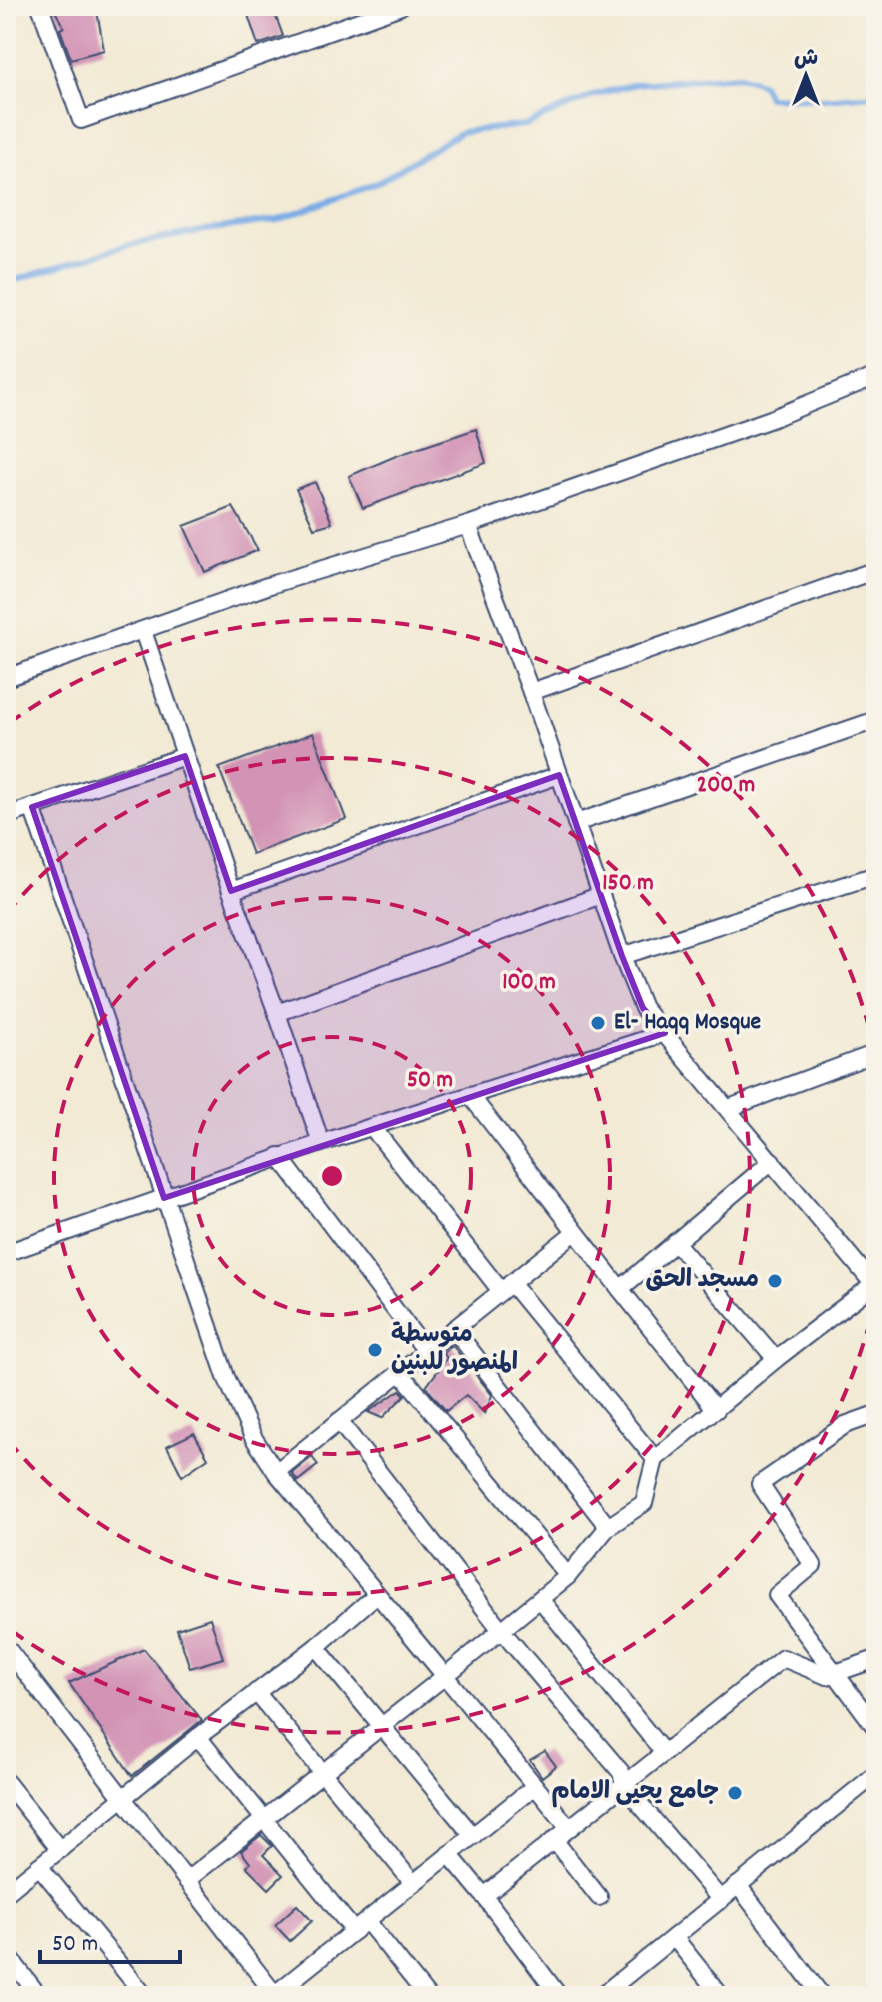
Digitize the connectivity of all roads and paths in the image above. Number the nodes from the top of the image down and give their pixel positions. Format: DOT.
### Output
graph roads {
  1 [pos="40,6"];
  2 [pos="401,6"];
  3 [pos="876,376"];
  4 [pos="468,525"];
  5 [pos="876,570"];
  6 [pos="143,631"];
  7 [pos="6,678"];
  8 [pos="531,692"];
  9 [pos="876,720"];
  10 [pos="185,756"];
  11 [pos="559,775"];
  12 [pos="32,807"];
  13 [pos="6,816"];
  14 [pos="576,823"];
  15 [pos="876,875"];
  16 [pos="231,891"];
  17 [pos="601,895"];
  18 [pos="622,956"];
  19 [pos="277,1013"];
  20 [pos="665,1033"];
  21 [pos="876,1053"];
  22 [pos="470,1095"];
  23 [pos="729,1108"];
  24 [pos="372,1127"];
  25 [pos="321,1143"];
  26 [pos="279,1156"];
  27 [pos="772,1161"];
  28 [pos="164,1198"];
  29 [pos="575,1232"];
  30 [pos="675,1242"];
  31 [pos="6,1253"];
  32 [pos="875,1286"];
  33 [pos="506,1287"];
  34 [pos="620,1289"];
  35 [pos="454,1329"];
  36 [pos="426,1351"];
  37 [pos="776,1359"];
  38 [pos="400,1372"];
  39 [pos="716,1410"];
  40 [pos="876,1414"];
  41 [pos="339,1421"];
  42 [pos="655,1459"];
  43 [pos="276,1472"];
  44 [pos="608,1527"];
  45 [pos="568,1576"];
  46 [pos="377,1594"];
  47 [pos="540,1599"];
  48 [pos="501,1630"];
  49 [pos="6,1647"];
  50 [pos="316,1647"];
  51 [pos="876,1659"];
  52 [pos="837,1672"];
  53 [pos="445,1676"];
  54 [pos="256,1692"];
  55 [pos="383,1725"];
  56 [pos="876,1728"];
  57 [pos="198,1737"];
  58 [pos="664,1753"];
  59 [pos="321,1774"];
  60 [pos="876,1774"];
  61 [pos="6,1782"];
  62 [pos="624,1785"];
  63 [pos="535,1786"];
  64 [pos="124,1799"];
  65 [pos="264,1819"];
  66 [pos="569,1828"];
  67 [pos="473,1836"];
  68 [pos="554,1840"];
  69 [pos="60,1850"];
  70 [pos="449,1854"];
  71 [pos="39,1866"];
  72 [pos="187,1880"];
  73 [pos="413,1883"];
  74 [pos="738,1885"];
  75 [pos="6,1893"];
  76 [pos="484,1896"];
  77 [pos="599,1897"];
  78 [pos="721,1900"];
  79 [pos="360,1926"];
  80 [pos="674,1937"];
  81 [pos="6,1953"];
  82 [pos="618,1982"];
  83 [pos="270,1994"];
  84 [pos="39,1996"];
  85 [pos="145,1996"];
  86 [pos="427,1996"];
  87 [pos="559,1996"];
  88 [pos="601,1996"];
  89 [pos="629,1996"];
  90 [pos="721,1996"];
  91 [pos="822,1996"];
  1 -- 2 [label="street"];
  3 -- 4 [label="street"];
  4 -- 6 [label="street"];
  4 -- 8 [label="street"];
  5 -- 8 [label="street"];
  6 -- 7 [label="street"];
  6 -- 10 [label="street"];
  8 -- 11 [label="street"];
  9 -- 14 [label="street"];
  10 -- 12 [label="street"];
  10 -- 16 [label="street"];
  11 -- 14 [label="street"];
  11 -- 16 [label="street"];
  12 -- 13 [label="street"];
  12 -- 28 [label="street"];
  14 -- 17 [label="street"];
  15 -- 18 [label="street"];
  16 -- 19 [label="street"];
  17 -- 18 [label="street"];
  17 -- 19 [label="street"];
  18 -- 20 [label="street"];
  19 -- 25 [label="street"];
  20 -- 22 [label="street"];
  20 -- 23 [label="street"];
  21 -- 23 [label="street"];
  22 -- 24 [label="street"];
  22 -- 29 [label="street"];
  23 -- 27 [label="street"];
  24 -- 25 [label="street"];
  24 -- 33 [label="street"];
  25 -- 26 [label="street"];
  26 -- 28 [label="street"];
  26 -- 36 [label="street"];
  27 -- 30 [label="street"];
  27 -- 32 [label="street"];
  28 -- 31 [label="street"];
  28 -- 43 [label="street"];
  29 -- 33 [label="street"];
  29 -- 34 [label="street"];
  30 -- 34 [label="street"];
  30 -- 37 [label="street"];
  32 -- 37 [label="street"];
  33 -- 35 [label="street"];
  33 -- 42 [label="street"];
  34 -- 39 [label="street"];
  35 -- 36 [label="street"];
  35 -- 44 [label="street"];
  36 -- 38 [label="street"];
  37 -- 39 [label="street"];
  38 -- 41 [label="street"];
  38 -- 45 [label="street"];
  39 -- 42 [label="street"];
  40 -- 52 [label="street"];
  41 -- 43 [label="street"];
  41 -- 48 [label="street"];
  42 -- 44 [label="street"];
  43 -- 46 [label="street"];
  44 -- 45 [label="street"];
  45 -- 47 [label="street"];
  46 -- 50 [label="street"];
  46 -- 53 [label="street"];
  47 -- 48 [label="street"];
  47 -- 58 [label="street"];
  48 -- 53 [label="street"];
  48 -- 62 [label="street"];
  49 -- 64 [label="street"];
  50 -- 54 [label="street"];
  50 -- 55 [label="street"];
  51 -- 52 [label="street"];
  52 -- 56 [label="street"];
  52 -- 58 [label="street"];
  53 -- 55 [label="street"];
  53 -- 63 [label="street"];
  54 -- 57 [label="street"];
  54 -- 59 [label="street"];
  55 -- 59 [label="street"];
  55 -- 67 [label="street"];
  57 -- 64 [label="street"];
  57 -- 65 [label="street"];
  58 -- 62 [label="street"];
  59 -- 65 [label="street"];
  59 -- 73 [label="street"];
  60 -- 74 [label="street"];
  61 -- 69 [label="street"];
  62 -- 66 [label="street"];
  62 -- 78 [label="street"];
  63 -- 66 [label="street"];
  63 -- 67 [label="street"];
  64 -- 69 [label="street"];
  64 -- 72 [label="street"];
  65 -- 72 [label="street"];
  65 -- 79 [label="street"];
  66 -- 68 [label="street"];
  67 -- 70 [label="street"];
  68 -- 76 [label="street"];
  68 -- 77 [label="street"];
  69 -- 71 [label="street"];
  70 -- 73 [label="street"];
  70 -- 76 [label="street"];
  71 -- 75 [label="street"];
  71 -- 85 [label="street"];
  72 -- 83 [label="street"];
  73 -- 79 [label="street"];
  74 -- 78 [label="street"];
  74 -- 91 [label="street"];
  76 -- 87 [label="street"];
  78 -- 80 [label="street"];
  79 -- 83 [label="street"];
  79 -- 86 [label="street"];
  80 -- 82 [label="street"];
  80 -- 90 [label="street"];
  81 -- 84 [label="street"];
  82 -- 88 [label="street"];
  82 -- 89 [label="street"];
}
